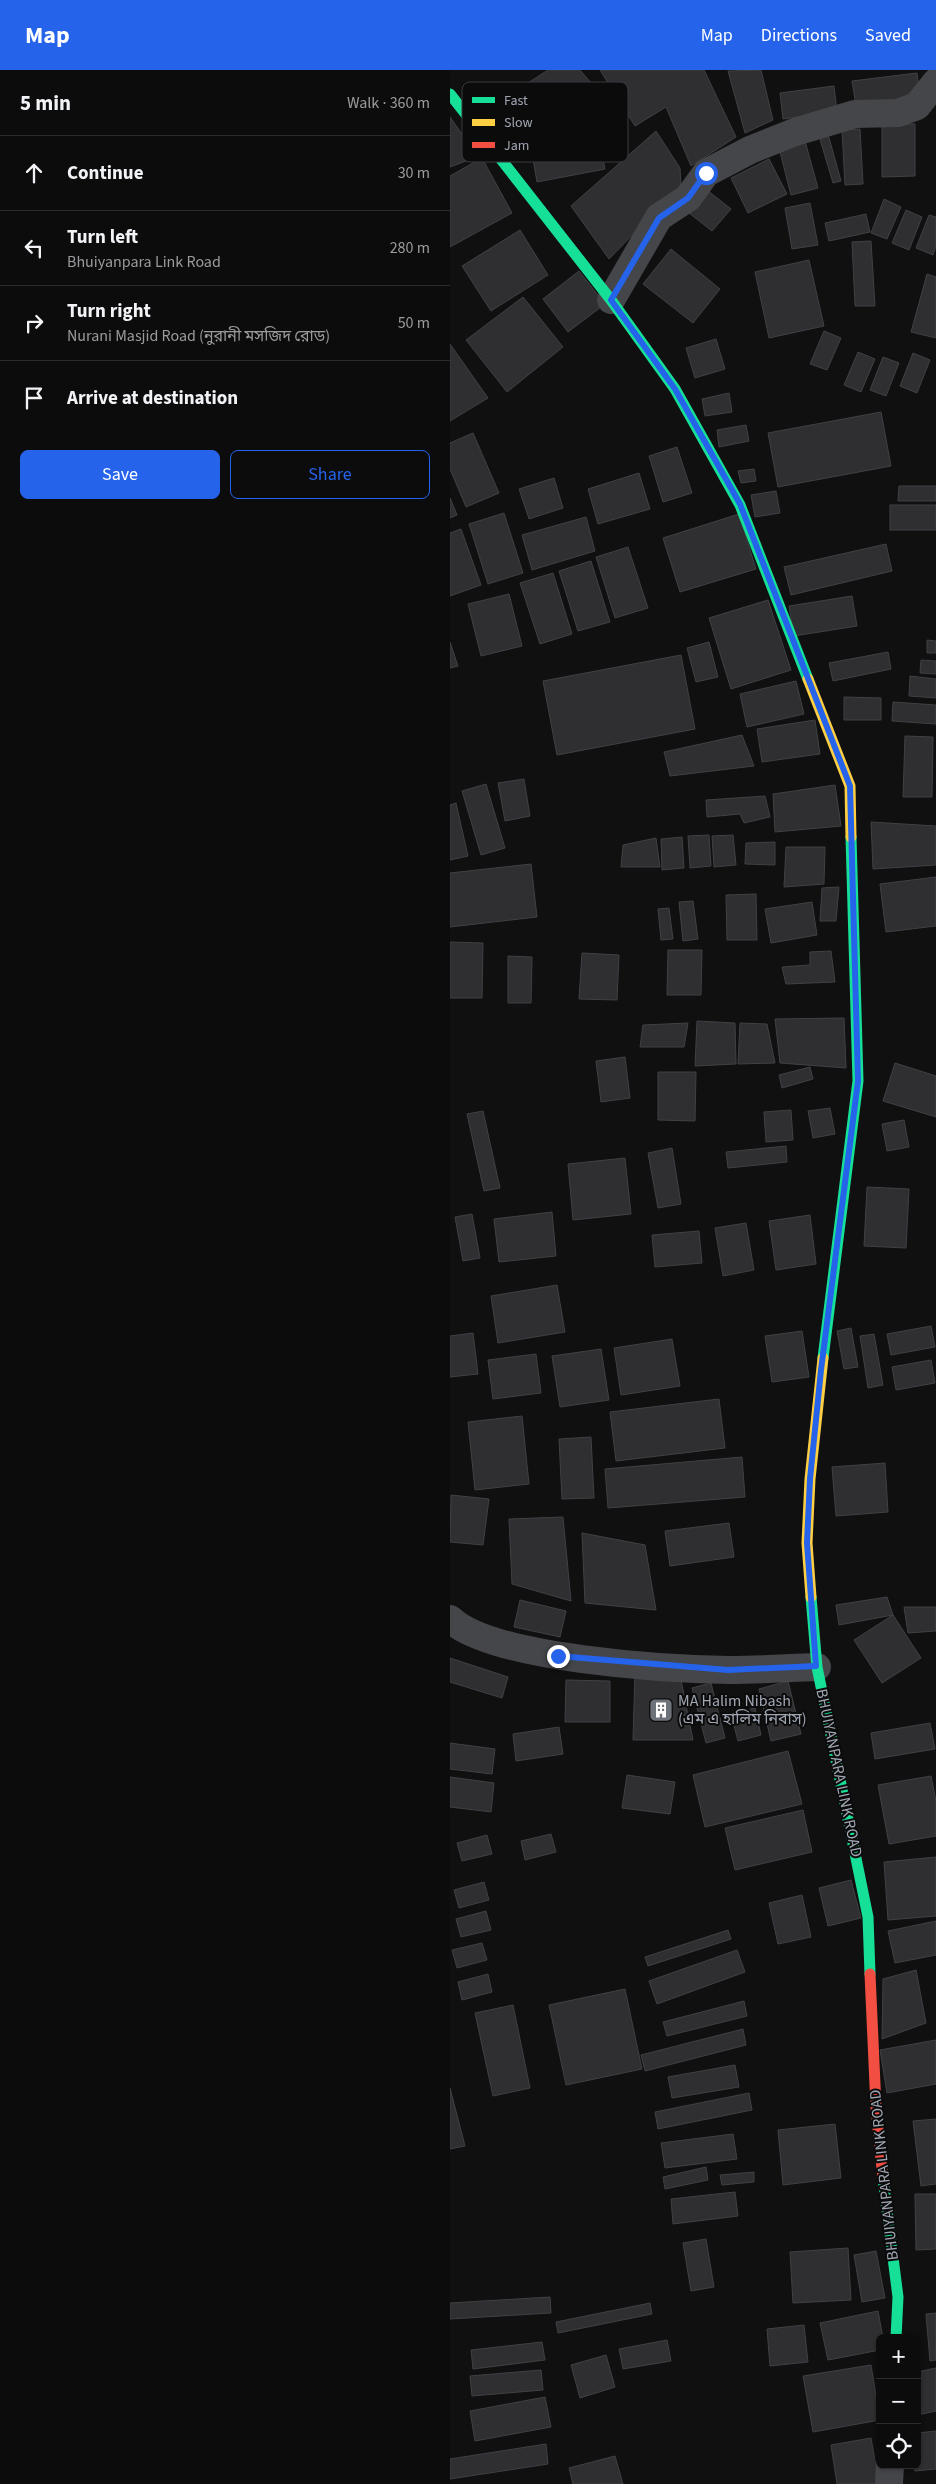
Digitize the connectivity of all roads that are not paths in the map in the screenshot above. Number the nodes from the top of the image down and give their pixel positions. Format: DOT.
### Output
graph roads {
  1 [pos="936,82"];
  2 [pos="450,94"];
  3 [pos="462,109"];
  4 [pos="503,162"];
  5 [pos="611,300"];
  6 [pos="450,1619"];
  7 [pos="816,1666"];
  8 [pos="896,2334"];
  9 [pos="890,2469"];
  10 [pos="890,2484"];
  1 -- 5 [label="street"];
  2 -- 3 [label="street, BHUIYANPARA LINK ROAD"];
  4 -- 5 [label="street, BHUIYANPARA LINK ROAD"];
  5 -- 7 [label="street, BHUIYANPARA LINK ROAD"];
  6 -- 7 [label="street"];
  7 -- 8 [label="street, BHUIYANPARA LINK ROAD"];
  9 -- 10 [label="street"];
}
